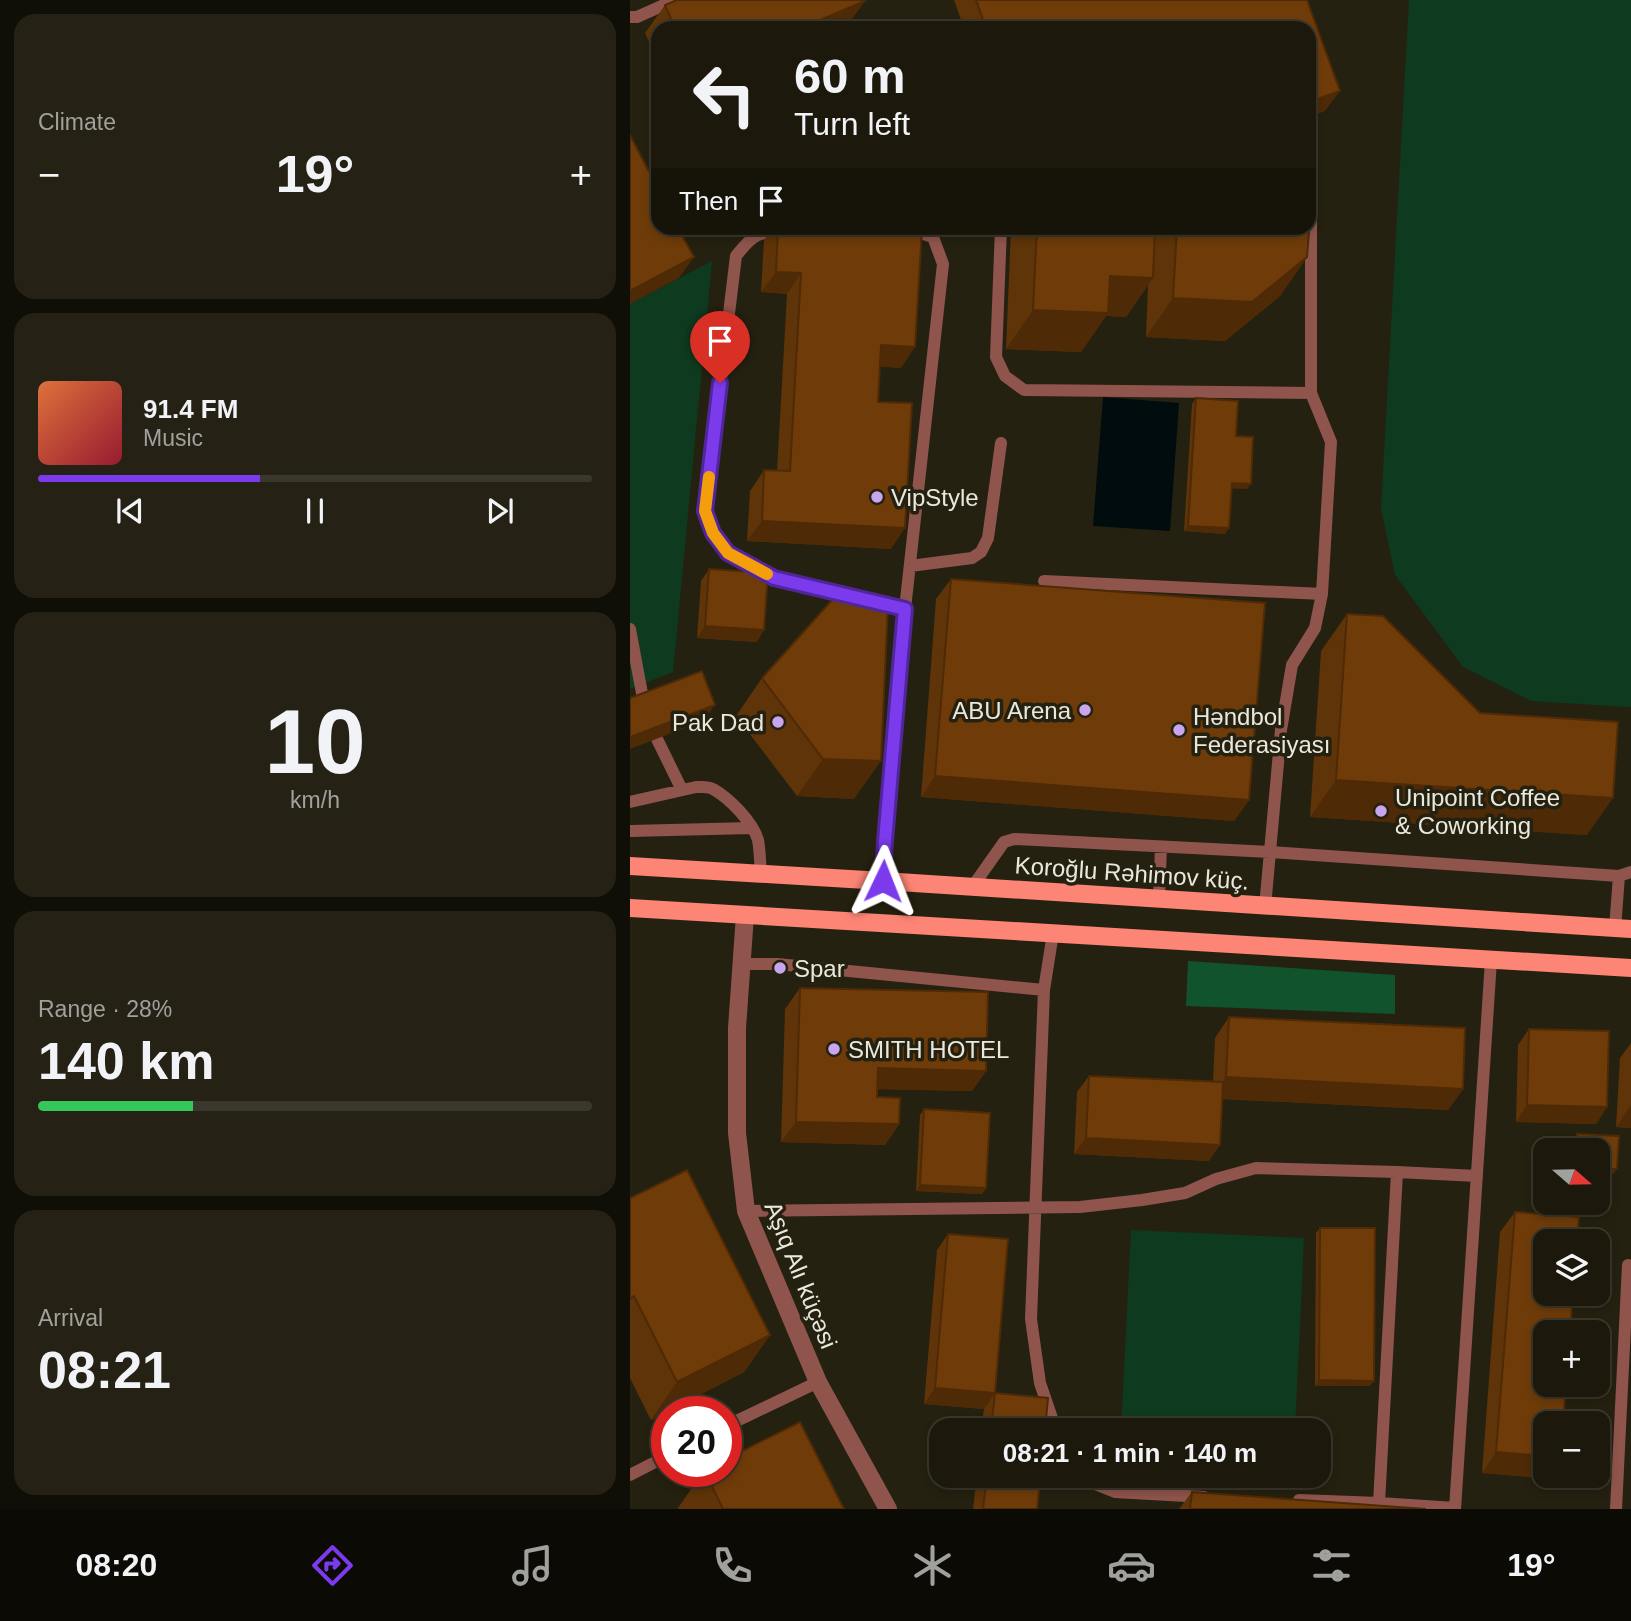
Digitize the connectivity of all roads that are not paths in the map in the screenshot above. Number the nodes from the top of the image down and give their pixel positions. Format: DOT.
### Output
graph roads {
  1 [pos="675,0"];
  2 [pos="630,17"];
  3 [pos="759,235"];
  4 [pos="927,235"];
  5 [pos="1001,235"];
  6 [pos="1311,235"];
  7 [pos="1311,393"];
  8 [pos="1001,443"];
  9 [pos="910,566"];
  10 [pos="1044,581"];
  11 [pos="1322,594"];
  12 [pos="905,609"];
  13 [pos="630,629"];
  14 [pos="644,704"];
  15 [pos="657,739"];
  16 [pos="682,790"];
  17 [pos="630,802"];
  18 [pos="751,828"];
  19 [pos="630,831"];
  20 [pos="1161,847"];
  21 [pos="1270,852"];
  22 [pos="630,866"];
  23 [pos="761,874"];
  24 [pos="1625,874"];
  25 [pos="883,881"];
  26 [pos="973,886"];
  27 [pos="1159,899"];
  28 [pos="1265,906"];
  29 [pos="630,908"];
  30 [pos="744,915"];
  31 [pos="1623,929"];
  32 [pos="1053,933"];
  33 [pos="1492,960"];
  34 [pos="741,964"];
  35 [pos="1631,968"];
  36 [pos="1044,990"];
  37 [pos="1397,1172"];
  38 [pos="1477,1176"];
  39 [pos="1035,1208"];
  40 [pos="746,1210"];
  41 [pos="1628,1265"];
  42 [pos="818,1382"];
  43 [pos="742,1418"];
  44 [pos="1052,1418"];
  45 [pos="651,1464"];
  46 [pos="630,1475"];
  47 [pos="1105,1488"];
  48 [pos="1214,1497"];
  49 [pos="1283,1500"];
  50 [pos="1379,1503"];
  51 [pos="888,1509"];
  52 [pos="1455,1509"];
  53 [pos="1616,1509"];
  1 -- 2 [label="lane"];
  3 -- 12 [label="lane"];
  4 -- 9 [label="lane"];
  5 -- 7 [label="lane"];
  6 -- 7 [label="lane"];
  7 -- 11 [label="lane"];
  8 -- 9 [label="lane"];
  9 -- 12 [label="lane"];
  10 -- 11 [label="lane"];
  11 -- 21 [label="lane"];
  12 -- 25 [label="lane"];
  13 -- 14 [label="lane"];
  15 -- 16 [label="lane"];
  16 -- 17 [label="lane"];
  16 -- 18 [label="lane"];
  18 -- 19 [label="lane"];
  18 -- 23 [label="lane"];
  20 -- 21 [label="lane"];
  20 -- 26 [label="lane"];
  20 -- 27 [label="lane"];
  21 -- 24 [label="lane"];
  21 -- 28 [label="lane"];
  22 -- 23 [label="main road, Koroğlu Rəhimov küç."];
  23 -- 25 [label="main road, Koroğlu Rəhimov küç."];
  24 -- 31 [label="lane"];
  25 -- 26 [label="main road, Koroğlu Rəhimov küç."];
  26 -- 27 [label="main road, Koroğlu Rəhimov küç."];
  27 -- 28 [label="main road, Koroğlu Rəhimov küç."];
  28 -- 31 [label="main road, Koroğlu Rəhimov küç."];
  29 -- 30 [label="main road"];
  30 -- 32 [label="main road"];
  30 -- 34 [label="street, Aşıq Alı küçəsi"];
  32 -- 33 [label="main road"];
  32 -- 36 [label="lane"];
  33 -- 35 [label="main road"];
  33 -- 38 [label="lane"];
  34 -- 36 [label="lane"];
  34 -- 40 [label="street, Aşıq Alı küçəsi"];
  36 -- 39 [label="lane"];
  37 -- 38 [label="lane"];
  37 -- 39 [label="lane"];
  37 -- 50 [label="lane"];
  38 -- 52 [label="lane"];
  39 -- 40 [label="lane"];
  39 -- 44 [label="lane"];
  40 -- 42 [label="street, Aşıq Alı küçəsi"];
  41 -- 53 [label="lane"];
  42 -- 43 [label="lane"];
  42 -- 51 [label="street, Aşıq Alı küçəsi"];
  45 -- 46 [label="lane"];
  47 -- 48 [label="lane"];
  49 -- 50 [label="lane"];
  50 -- 52 [label="lane"];
}
